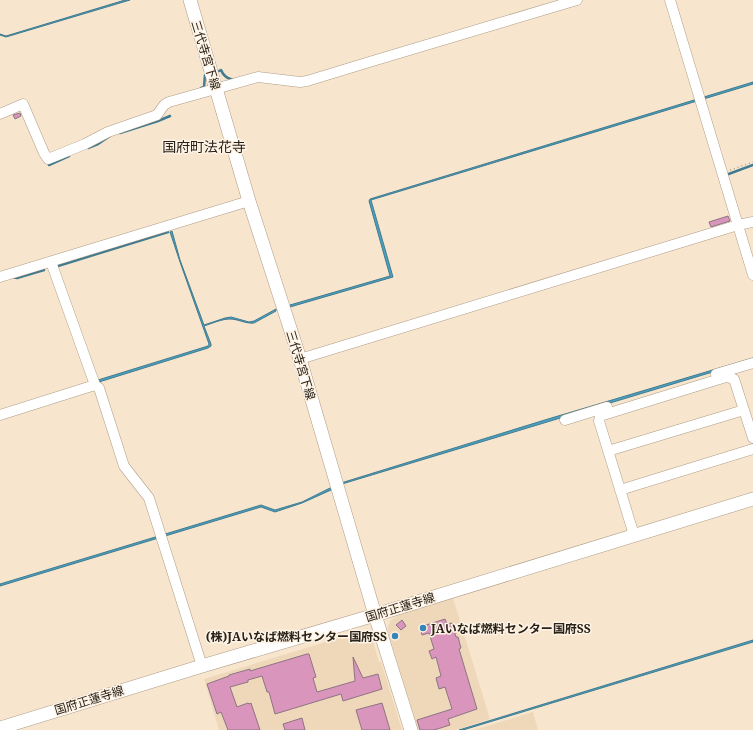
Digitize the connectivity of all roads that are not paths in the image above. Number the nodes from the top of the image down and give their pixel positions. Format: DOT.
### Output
graph roads {
  1 [pos="190,0"];
  2 [pos="577,0"];
  3 [pos="670,0"];
  4 [pos="216,88"];
  5 [pos="0,114"];
  6 [pos="249,201"];
  7 [pos="753,222"];
  8 [pos="738,225"];
  9 [pos="51,262"];
  10 [pos="753,275"];
  11 [pos="0,277"];
  12 [pos="300,359"];
  13 [pos="753,363"];
  14 [pos="95,385"];
  15 [pos="744,410"];
  16 [pos="0,415"];
  17 [pos="565,420"];
  18 [pos="753,438"];
  19 [pos="753,450"];
  20 [pos="608,451"];
  21 [pos="620,490"];
  22 [pos="753,499"];
  23 [pos="634,535"];
  24 [pos="375,615"];
  25 [pos="202,666"];
  26 [pos="0,728"];
  27 [pos="411,730"];
  1 -- 4 [label="main road, 三代寺宮下線"];
  2 -- 4 [label="street"];
  3 -- 8 [label="street"];
  4 -- 5 [label="street"];
  4 -- 6 [label="main road, 三代寺宮下線"];
  6 -- 9 [label="street"];
  6 -- 12 [label="main road, 三代寺宮下線"];
  7 -- 8 [label="street"];
  8 -- 10 [label="street"];
  8 -- 12 [label="street"];
  9 -- 11 [label="street"];
  9 -- 14 [label="street"];
  12 -- 24 [label="main road, 三代寺宮下線"];
  13 -- 17 [label="street"];
  14 -- 16 [label="street"];
  14 -- 25 [label="street"];
  15 -- 18 [label="street"];
  15 -- 20 [label="street"];
  15 -- 20 [label="street"];
  19 -- 21 [label="street"];
  20 -- 21 [label="street"];
  21 -- 23 [label="street"];
  22 -- 23 [label="main road, 国府正蓮寺線"];
  23 -- 24 [label="main road, 国府正蓮寺線"];
  24 -- 25 [label="main road, 国府正蓮寺線"];
  24 -- 27 [label="main road, 三代寺宮下線"];
  25 -- 26 [label="main road, 国府正蓮寺線"];
}
